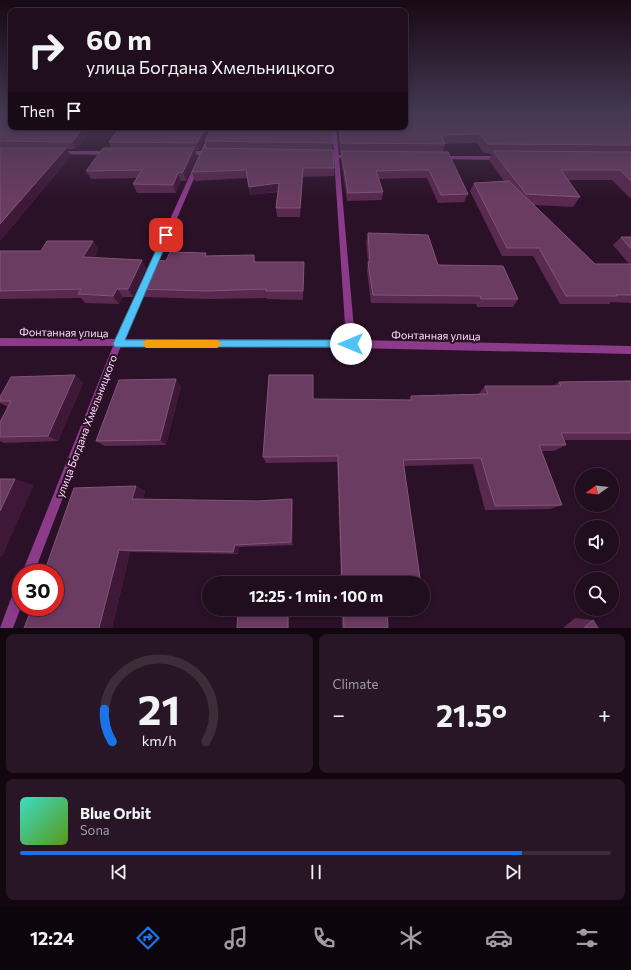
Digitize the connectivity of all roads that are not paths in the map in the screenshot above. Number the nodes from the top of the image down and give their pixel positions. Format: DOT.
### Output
graph roads {
  1 [pos="208,141"];
  2 [pos="335,141"];
  3 [pos="54,152"];
  4 [pos="117,153"];
  5 [pos="179,153"];
  6 [pos="203,153"];
  7 [pos="218,153"];
  8 [pos="313,156"];
  9 [pos="337,156"];
  10 [pos="361,157"];
  11 [pos="432,157"];
  12 [pos="504,158"];
  13 [pos="0,342"];
  14 [pos="118,344"];
  15 [pos="351,344"];
  16 [pos="631,350"];
  17 [pos="32,564"];
  18 [pos="12,613"];
  19 [pos="6,628"];
  1 -- 6 [label="street, улица Богдана Хмельницкого"];
  2 -- 9 [label="street"];
  3 -- 4 [label="street"];
  5 -- 6 [label="street"];
  6 -- 7 [label="street"];
  6 -- 14 [label="street, улица Богдана Хмельницкого"];
  8 -- 9 [label="street"];
  9 -- 10 [label="street"];
  9 -- 15 [label="street"];
  11 -- 12 [label="street"];
  13 -- 14 [label="street, Фонтанная улица"];
  14 -- 15 [label="street, Фонтанная улица"];
  14 -- 17 [label="street, улица Богдана Хмельницкого"];
  15 -- 16 [label="street, Фонтанная улица"];
  18 -- 19 [label="street"];
}
